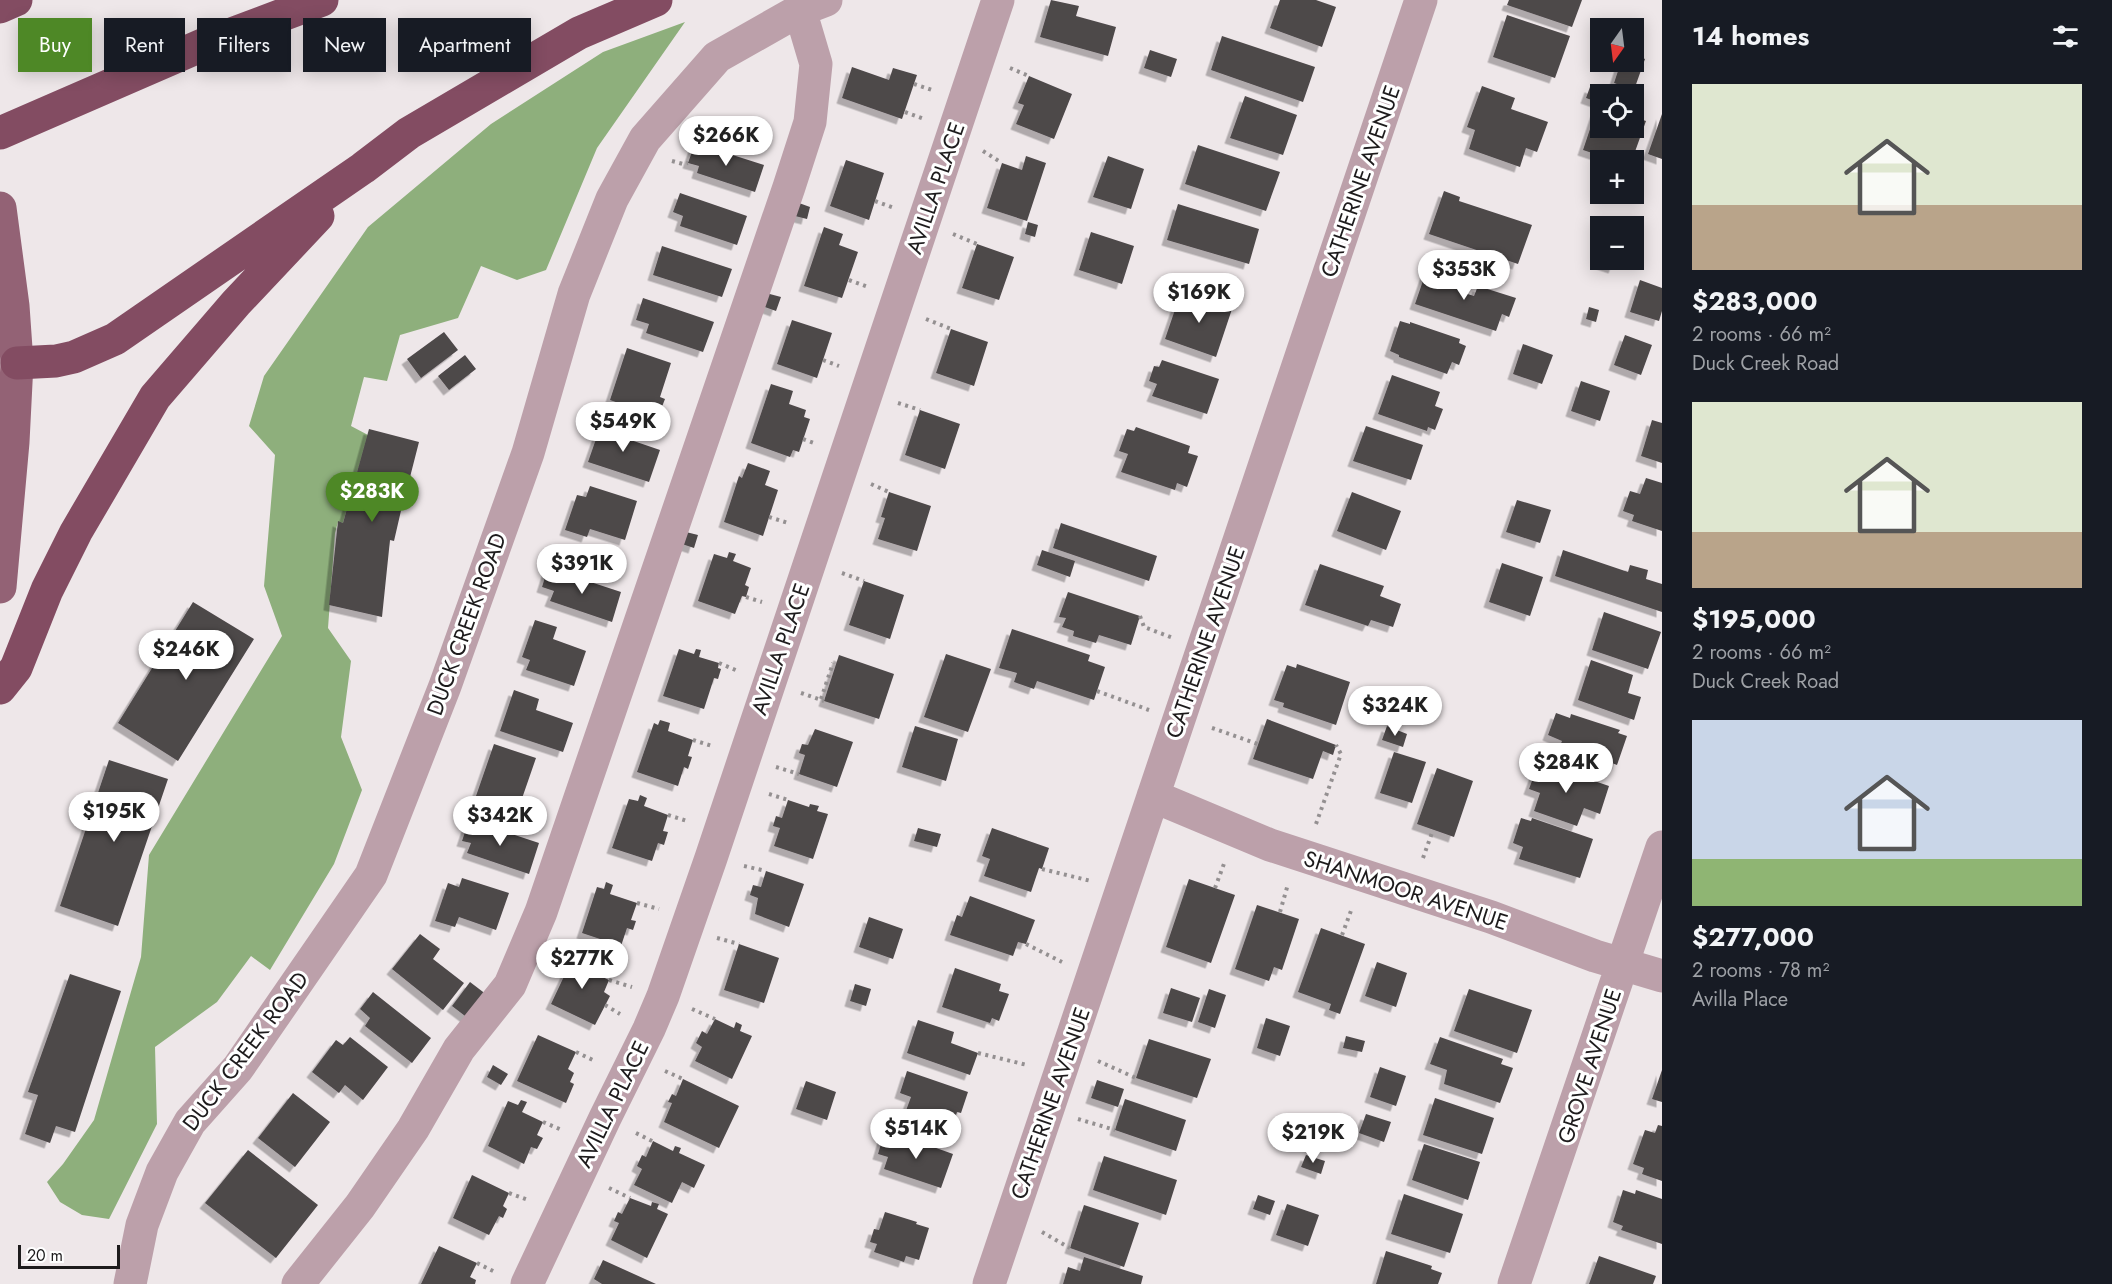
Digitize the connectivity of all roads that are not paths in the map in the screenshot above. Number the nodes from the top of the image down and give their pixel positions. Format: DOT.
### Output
graph roads {
  1 [pos="16,0"];
  2 [pos="322,0"];
  3 [pos="656,0"];
  4 [pos="998,0"];
  5 [pos="1421,0"];
  6 [pos="813,5"];
  7 [pos="0,7"];
  8 [pos="0,133"];
  9 [pos="363,168"];
  10 [pos="0,208"];
  11 [pos="17,363"];
  12 [pos="0,587"];
  13 [pos="0,688"];
  14 [pos="1154,796"];
  15 [pos="1662,847"];
  16 [pos="1623,964"];
  17 [pos="1662,976"];
  18 [pos="130,1284"];
  19 [pos="298,1284"];
  20 [pos="527,1284"];
  21 [pos="989,1284"];
  22 [pos="1514,1284"];
  1 -- 7 [label="highway"];
  2 -- 8 [label="highway"];
  3 -- 9 [label="highway"];
  4 -- 20 [label="street, AVILLA PLACE"];
  5 -- 14 [label="street, CATHERINE AVENUE"];
  6 -- 18 [label="street, DUCK CREEK ROAD"];
  6 -- 19 [label="street"];
  9 -- 11 [label="highway"];
  9 -- 13 [label="highway"];
  10 -- 11 [label="main road"];
  11 -- 12 [label="main road"];
  14 -- 16 [label="street, SHANMOOR AVENUE"];
  14 -- 21 [label="street, CATHERINE AVENUE"];
  15 -- 16 [label="street, GROVE AVENUE"];
  16 -- 17 [label="street, SHANMOOR AVENUE"];
  16 -- 22 [label="street, GROVE AVENUE"];
}
